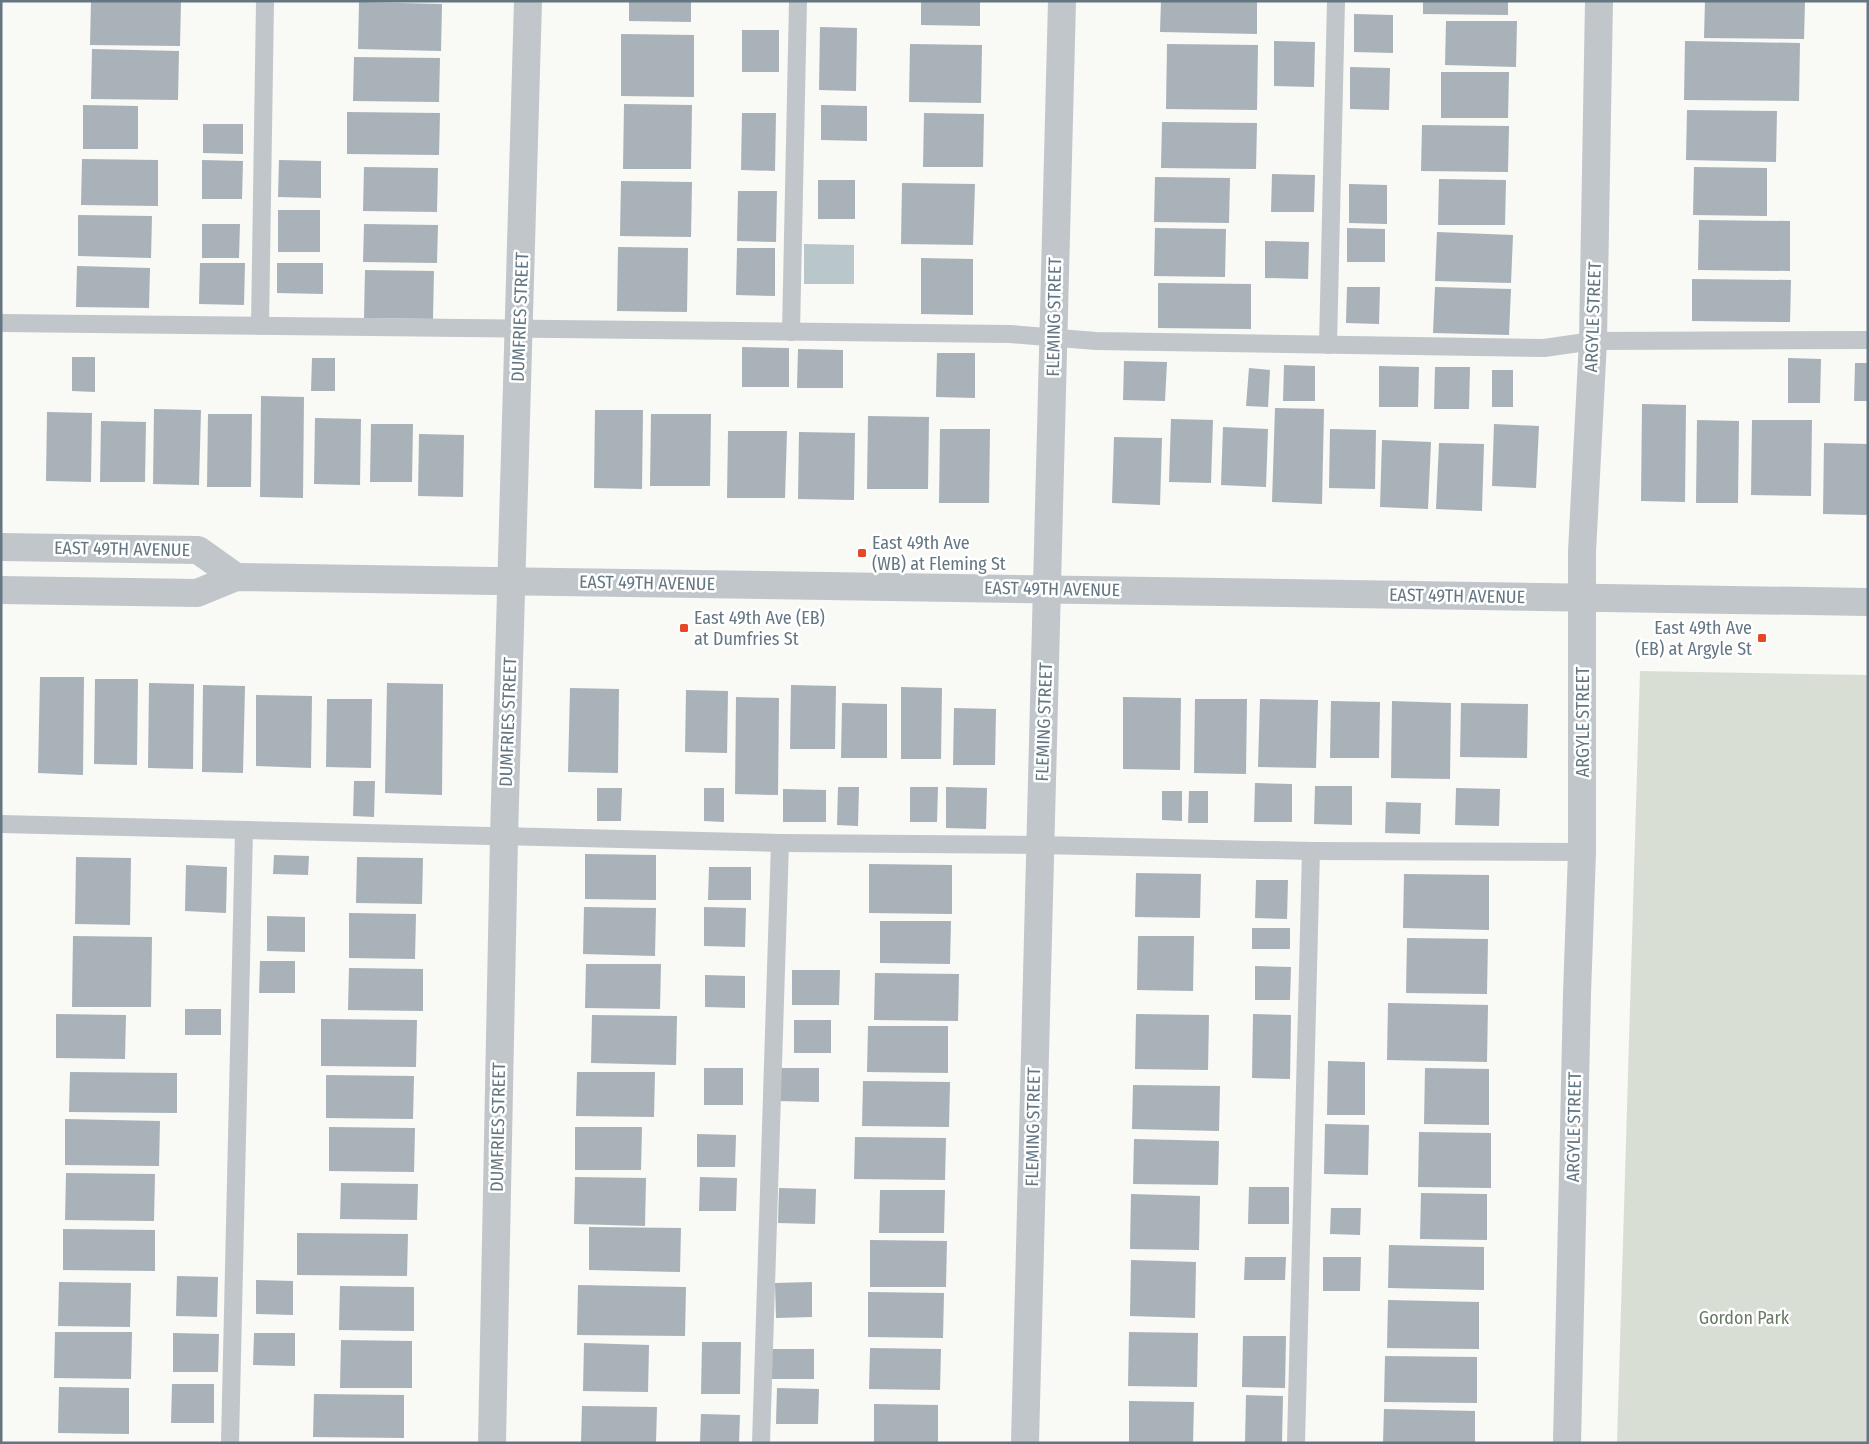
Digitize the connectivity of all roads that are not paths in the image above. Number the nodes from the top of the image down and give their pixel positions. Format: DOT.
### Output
graph roads {
  1 [pos="264,1"];
  2 [pos="528,1"];
  3 [pos="798,1"];
  4 [pos="1062,1"];
  5 [pos="1336,1"];
  6 [pos="1599,1"];
  7 [pos="1,323"];
  8 [pos="260,326"];
  9 [pos="520,329"];
  10 [pos="791,332"];
  11 [pos="1053,338"];
  12 [pos="1868,340"];
  13 [pos="1593,341"];
  14 [pos="1328,345"];
  15 [pos="1,547"];
  16 [pos="236,576"];
  17 [pos="512,582"];
  18 [pos="1048,589"];
  19 [pos="1,590"];
  20 [pos="1583,598"];
  21 [pos="1868,602"];
  22 [pos="1,824"];
  23 [pos="244,831"];
  24 [pos="504,836"];
  25 [pos="780,843"];
  26 [pos="1040,845"];
  27 [pos="1311,851"];
  28 [pos="1582,852"];
  29 [pos="230,1443"];
  30 [pos="492,1443"];
  31 [pos="761,1443"];
  32 [pos="1025,1443"];
  33 [pos="1296,1443"];
  34 [pos="1567,1443"];
  1 -- 8 [label="lane"];
  2 -- 9 [label="street, DUMFRIES STREET"];
  3 -- 10 [label="lane"];
  4 -- 11 [label="street, FLEMING STREET"];
  5 -- 14 [label="lane"];
  6 -- 13 [label="street, ARGYLE STREET"];
  7 -- 8 [label="lane"];
  8 -- 9 [label="lane"];
  9 -- 10 [label="lane"];
  9 -- 17 [label="street, DUMFRIES STREET"];
  10 -- 11 [label="lane"];
  11 -- 14 [label="lane"];
  11 -- 18 [label="street, FLEMING STREET"];
  12 -- 13 [label="lane"];
  13 -- 14 [label="lane"];
  13 -- 20 [label="street, ARGYLE STREET"];
  15 -- 16 [label="street, EAST 49TH AVENUE"];
  16 -- 17 [label="street, EAST 49TH AVENUE"];
  16 -- 19 [label="street, EAST 49TH AVENUE"];
  17 -- 18 [label="street, EAST 49TH AVENUE"];
  17 -- 24 [label="street, DUMFRIES STREET"];
  18 -- 20 [label="street, EAST 49TH AVENUE"];
  18 -- 26 [label="street, FLEMING STREET"];
  20 -- 21 [label="street, EAST 49TH AVENUE"];
  20 -- 28 [label="street, ARGYLE STREET"];
  22 -- 23 [label="lane"];
  23 -- 24 [label="lane"];
  23 -- 29 [label="lane"];
  24 -- 25 [label="lane"];
  24 -- 30 [label="street, DUMFRIES STREET"];
  25 -- 26 [label="lane"];
  25 -- 31 [label="lane"];
  26 -- 27 [label="lane"];
  26 -- 32 [label="street, FLEMING STREET"];
  27 -- 28 [label="lane"];
  27 -- 33 [label="lane"];
  28 -- 34 [label="street, ARGYLE STREET"];
}
